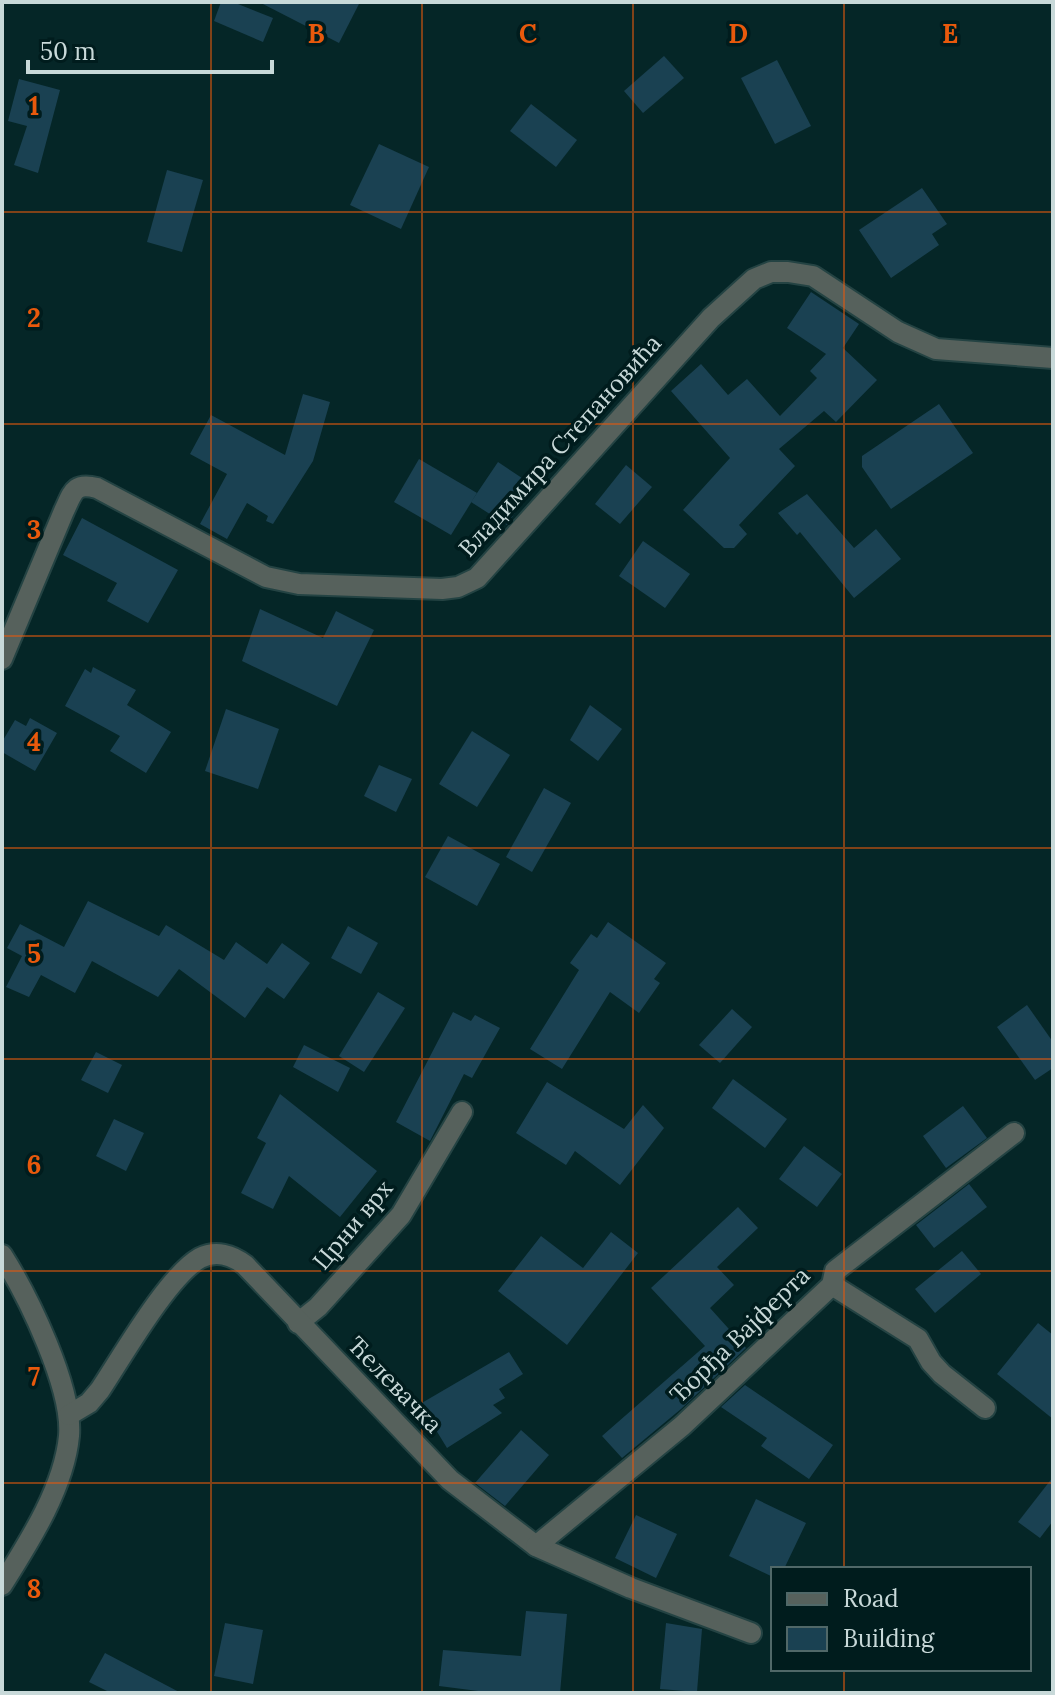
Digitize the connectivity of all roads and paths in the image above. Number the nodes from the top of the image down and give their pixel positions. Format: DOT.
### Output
graph roads {
  1 [pos="1053,358"];
  2 [pos="2,659"];
  3 [pos="462,1112"];
  4 [pos="1014,1133"];
  5 [pos="2,1255"];
  6 [pos="832,1285"];
  7 [pos="298,1323"];
  8 [pos="985,1408"];
  9 [pos="69,1415"];
  10 [pos="536,1546"];
  11 [pos="2,1585"];
  12 [pos="751,1633"];
  1 -- 2 [label="street, Владимира Степановића"];
  3 -- 7 [label="street, Црни врх"];
  4 -- 6 [label="street, Ђорђа Вајферта"];
  5 -- 9 [label="street"];
  6 -- 8 [label="street"];
  6 -- 10 [label="street, Ђорђа Вајферта"];
  7 -- 9 [label="street, Ћелевачка"];
  7 -- 10 [label="street, Ћелевачка"];
  9 -- 11 [label="street"];
  10 -- 12 [label="street, Ћелевачка"];
}
